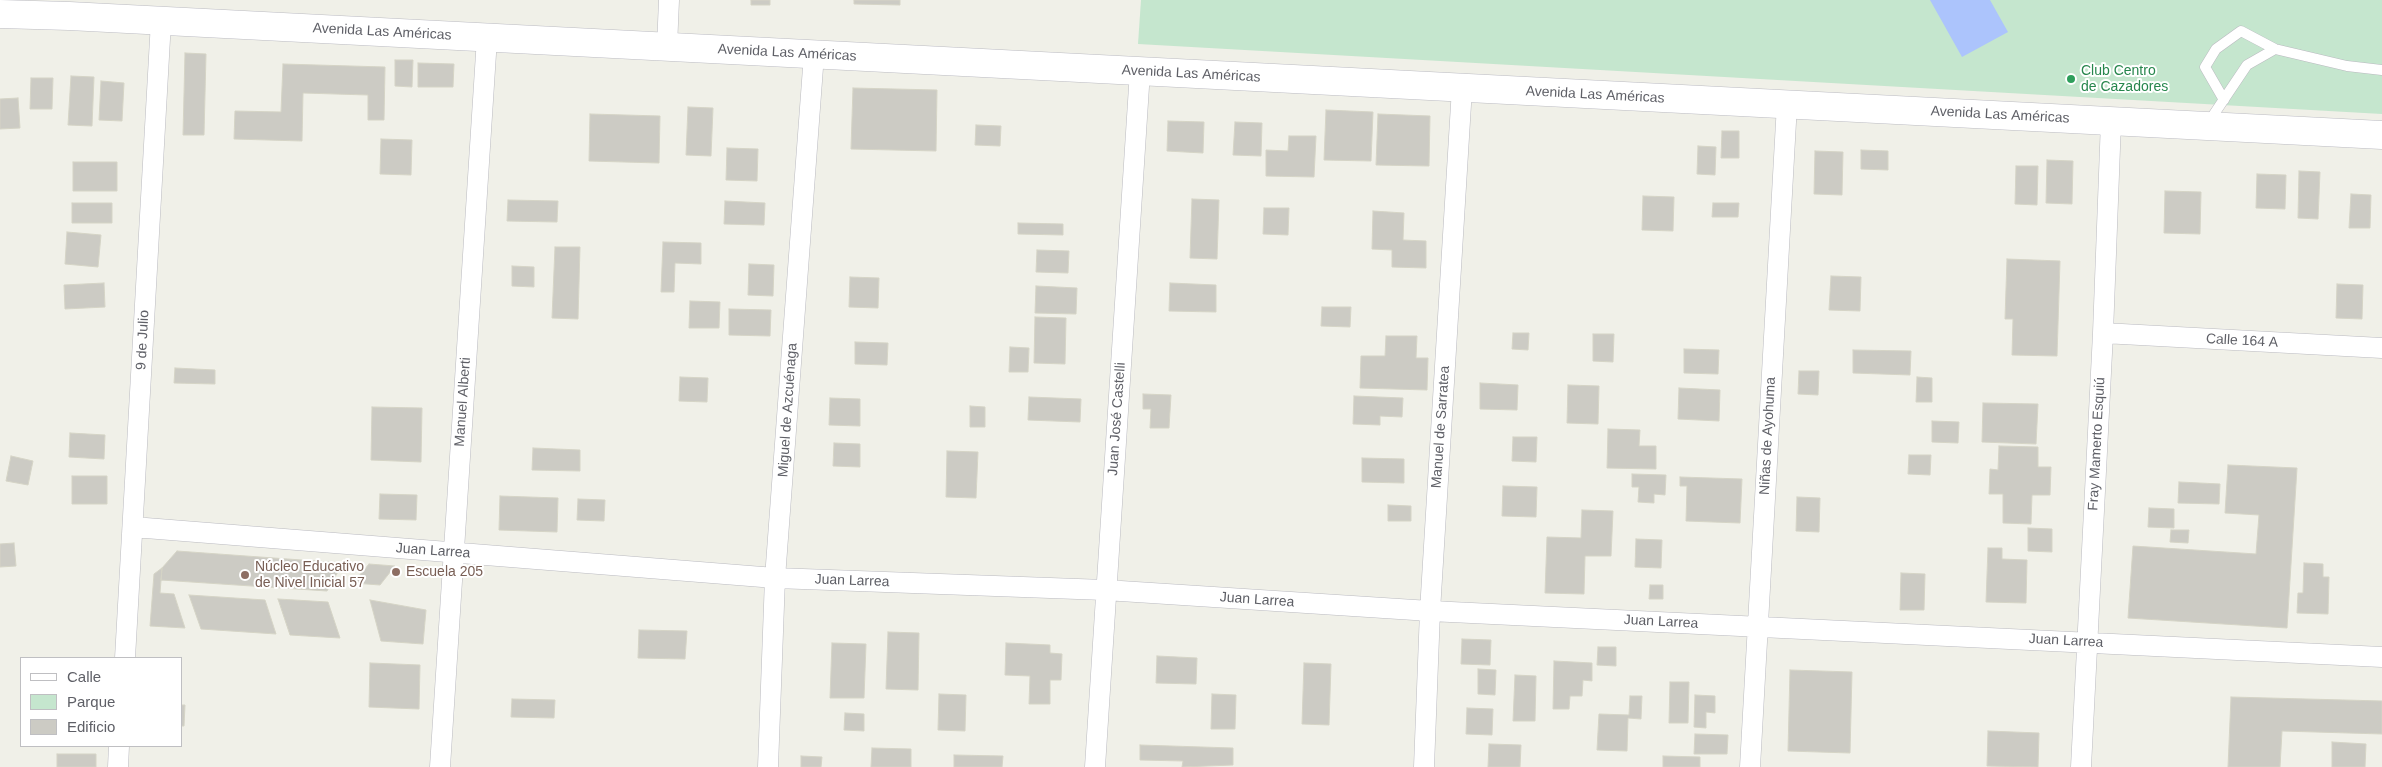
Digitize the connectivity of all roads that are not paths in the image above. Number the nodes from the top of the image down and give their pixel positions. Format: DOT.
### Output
graph roads {
  1 [pos="669,0"];
  2 [pos="70,8"];
  3 [pos="0,14"];
  4 [pos="161,21"];
  5 [pos="487,38"];
  6 [pos="667,47"];
  7 [pos="2275,49"];
  8 [pos="814,54"];
  9 [pos="2382,70"];
  10 [pos="1140,71"];
  11 [pos="1462,88"];
  12 [pos="2224,100"];
  13 [pos="1788,104"];
  14 [pos="2111,121"];
  15 [pos="2206,126"];
  16 [pos="2382,135"];
  17 [pos="2103,333"];
  18 [pos="2382,348"];
  19 [pos="133,527"];
  20 [pos="453,552"];
  21 [pos="775,578"];
  22 [pos="1106,590"];
  23 [pos="1430,611"];
  24 [pos="1756,627"];
  25 [pos="2086,642"];
  26 [pos="125,657"];
  27 [pos="2382,657"];
  28 [pos="119,747"];
  29 [pos="118,767"];
  30 [pos="440,767"];
  31 [pos="768,767"];
  32 [pos="1095,767"];
  33 [pos="1424,767"];
  34 [pos="1750,767"];
  35 [pos="2082,767"];
  1 -- 6 [label="street"];
  2 -- 3 [label="main road, Avenida Las Américas"];
  2 -- 4 [label="main road, Avenida Las Américas"];
  4 -- 5 [label="main road, Avenida Las Américas"];
  4 -- 19 [label="street, 9 de Julio"];
  5 -- 6 [label="main road, Avenida Las Américas"];
  5 -- 20 [label="street, Manuel Alberti"];
  6 -- 8 [label="main road, Avenida Las Américas"];
  7 -- 9 [label="lane"];
  7 -- 12 [label="lane"];
  7 -- 12 [label="lane"];
  8 -- 10 [label="main road, Avenida Las Américas"];
  8 -- 21 [label="street, Miguel de Azcuénaga"];
  10 -- 11 [label="main road, Avenida Las Américas"];
  10 -- 22 [label="street, Juan José Castelli"];
  11 -- 13 [label="main road, Avenida Las Américas"];
  11 -- 23 [label="street, Manuel de Sarratea"];
  12 -- 15 [label="lane"];
  13 -- 14 [label="main road, Avenida Las Américas"];
  13 -- 24 [label="street, Niñas de Ayohuma"];
  14 -- 15 [label="main road, Avenida Las Américas"];
  14 -- 17 [label="street, Fray Mamerto Esquiú"];
  15 -- 16 [label="main road, Avenida Las Américas"];
  17 -- 18 [label="street, Calle 164 A"];
  17 -- 25 [label="street, Fray Mamerto Esquiú"];
  19 -- 20 [label="street, Juan Larrea"];
  19 -- 26 [label="street, 9 de Julio"];
  20 -- 21 [label="street, Juan Larrea"];
  20 -- 30 [label="street, Manuel Alberti"];
  21 -- 22 [label="street, Juan Larrea"];
  21 -- 31 [label="street, Miguel de Azcuénaga"];
  22 -- 23 [label="street, Juan Larrea"];
  22 -- 32 [label="street, Juan José Castelli"];
  23 -- 24 [label="street, Juan Larrea"];
  23 -- 33 [label="street, Manuel de Sarratea"];
  24 -- 25 [label="street, Juan Larrea"];
  24 -- 34 [label="street, Niñas de Ayohuma"];
  25 -- 27 [label="street, Juan Larrea"];
  25 -- 35 [label="street, Fray Mamerto Esquiú"];
  28 -- 29 [label="street"];
}
